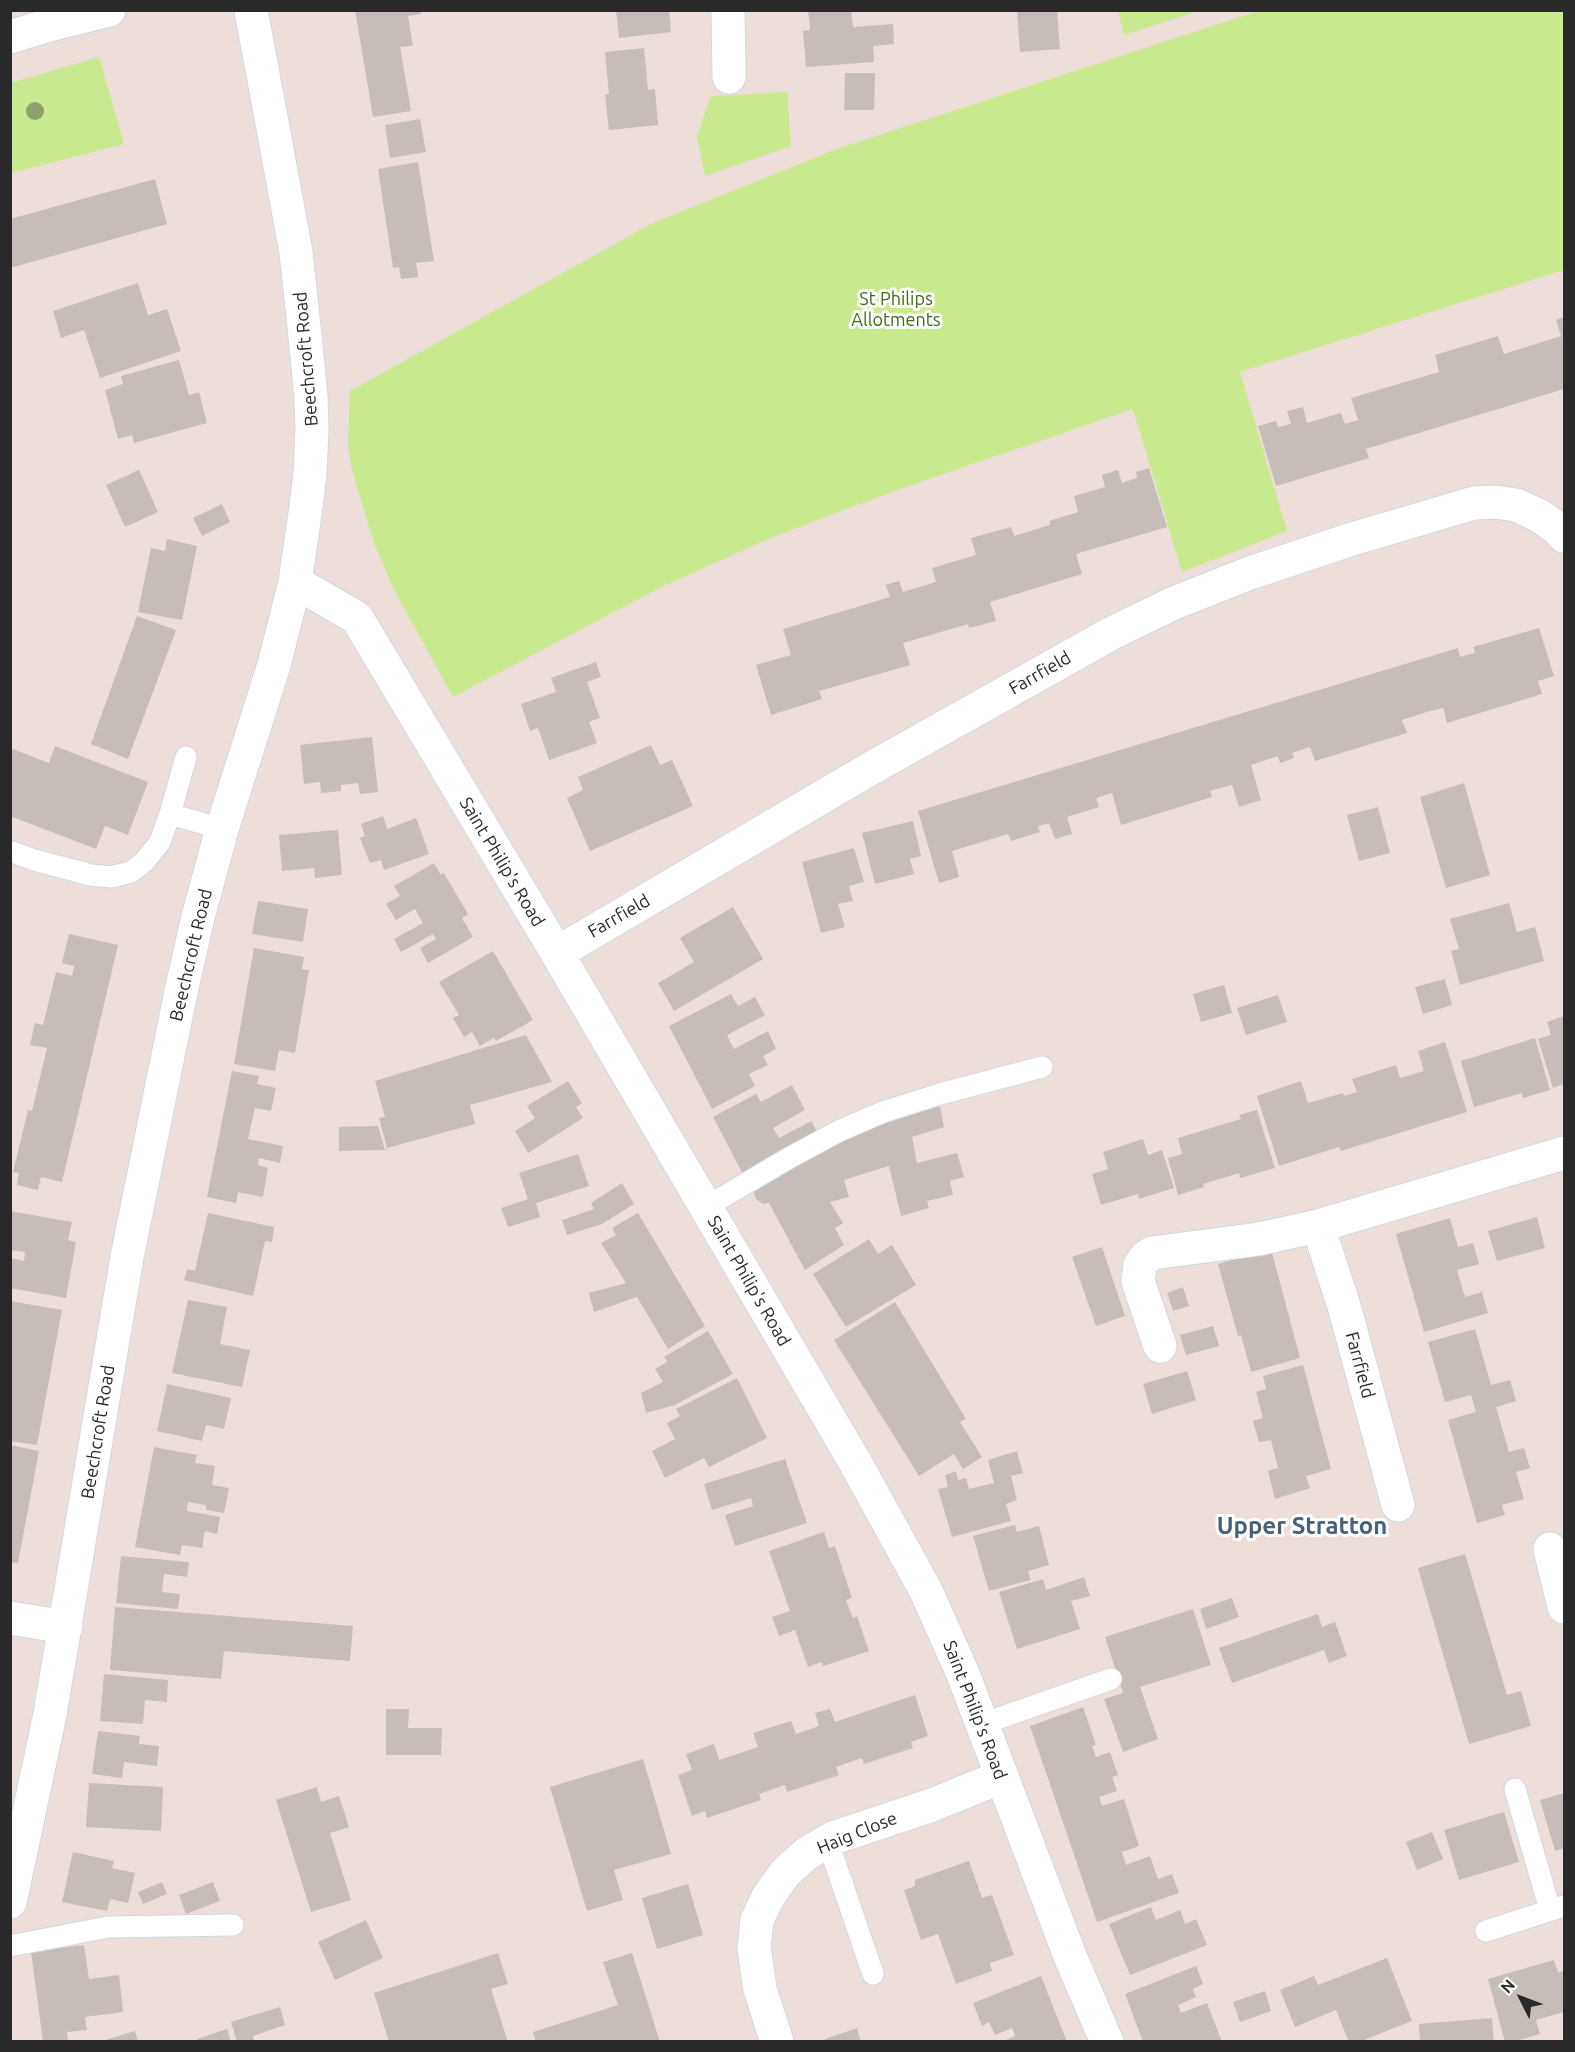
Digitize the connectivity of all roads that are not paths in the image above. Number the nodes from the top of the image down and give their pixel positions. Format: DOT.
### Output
graph roads {
  1 [pos="109,10"];
  2 [pos="251,10"];
  3 [pos="728,10"];
  4 [pos="48,18"];
  5 [pos="10,37"];
  6 [pos="729,78"];
  7 [pos="1562,528"];
  8 [pos="295,582"];
  9 [pos="186,757"];
  10 [pos="170,814"];
  11 [pos="222,829"];
  12 [pos="10,851"];
  13 [pos="556,953"];
  14 [pos="1042,1067"];
  15 [pos="1564,1153"];
  16 [pos="706,1207"];
  17 [pos="1318,1226"];
  18 [pos="1160,1346"];
  19 [pos="1398,1505"];
  20 [pos="1550,1549"];
  21 [pos="1564,1607"];
  22 [pos="10,1618"];
  23 [pos="66,1627"];
  24 [pos="1110,1679"];
  25 [pos="982,1724"];
  26 [pos="1001,1777"];
  27 [pos="1515,1789"];
  28 [pos="828,1842"];
  29 [pos="10,1902"];
  30 [pos="1557,1908"];
  31 [pos="233,1925"];
  32 [pos="1486,1931"];
  33 [pos="10,1946"];
  34 [pos="873,1974"];
  35 [pos="777,2042"];
  36 [pos="1107,2042"];
  1 -- 4 [label="street"];
  2 -- 8 [label="street, Beechcroft Road"];
  3 -- 6 [label="street"];
  4 -- 5 [label="street"];
  7 -- 13 [label="street, Farrfield"];
  8 -- 11 [label="street, Beechcroft Road"];
  8 -- 13 [label="street, Saint Philip's Road"];
  9 -- 10 [label="lane"];
  10 -- 11 [label="lane"];
  10 -- 12 [label="lane"];
  11 -- 23 [label="street, Beechcroft Road"];
  13 -- 16 [label="street, Saint Philip's Road"];
  14 -- 16 [label="lane"];
  15 -- 17 [label="street"];
  16 -- 25 [label="street, Saint Philip's Road"];
  17 -- 18 [label="street"];
  17 -- 19 [label="street, Farrfield"];
  20 -- 21 [label="street"];
  22 -- 23 [label="street"];
  23 -- 29 [label="street, Beechcroft Road"];
  24 -- 25 [label="lane"];
  25 -- 26 [label="street, Saint Philip's Road"];
  26 -- 28 [label="street, Haig Close"];
  26 -- 36 [label="street, Saint Philip's Road"];
  27 -- 30 [label="lane"];
  28 -- 34 [label="lane"];
  28 -- 35 [label="street, Haig Close"];
  30 -- 32 [label="lane"];
  31 -- 33 [label="lane"];
}
